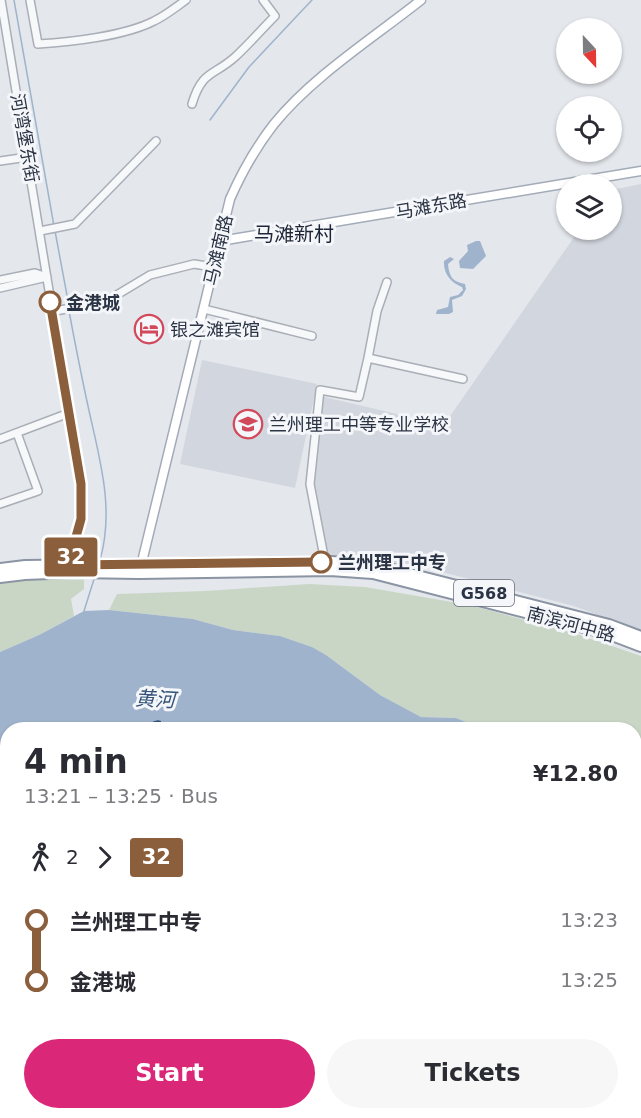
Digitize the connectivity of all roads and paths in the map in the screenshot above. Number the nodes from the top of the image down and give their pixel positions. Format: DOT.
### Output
graph roads {
  1 [pos="1,0"];
  2 [pos="30,0"];
  3 [pos="186,0"];
  4 [pos="262,0"];
  5 [pos="421,0"];
  6 [pos="192,104"];
  7 [pos="156,141"];
  8 [pos="28,157"];
  9 [pos="0,160"];
  10 [pos="641,171"];
  11 [pos="40,231"];
  12 [pos="220,241"];
  13 [pos="213,267"];
  14 [pos="47,277"];
  15 [pos="0,280"];
  16 [pos="387,282"];
  17 [pos="0,288"];
  18 [pos="204,309"];
  19 [pos="51,312"];
  20 [pos="312,336"];
  21 [pos="368,358"];
  22 [pos="463,379"];
  23 [pos="69,413"];
  24 [pos="17,433"];
  25 [pos="0,439"];
  26 [pos="0,504"];
  27 [pos="325,562"];
  28 [pos="0,569"];
  29 [pos="70,569"];
  30 [pos="140,569"];
  31 [pos="0,577"];
  32 [pos="641,637"];
  33 [pos="641,646"];
  1 -- 8 [label="street, 河湾堡东街"];
  2 -- 3 [label="street"];
  4 -- 6 [label="street"];
  5 -- 12 [label="main road, 马滩南路"];
  7 -- 11 [label="street"];
  8 -- 9 [label="street"];
  8 -- 11 [label="street, 河湾堡东街"];
  10 -- 12 [label="main road, 马滩东路"];
  11 -- 14 [label="street, 河湾堡东街"];
  12 -- 13 [label="main road, 马滩南路"];
  13 -- 18 [label="main road, 马滩南路"];
  13 -- 19 [label="street"];
  14 -- 15 [label="street"];
  14 -- 17 [label="street"];
  14 -- 19 [label="street, 河湾堡东街"];
  16 -- 21 [label="street"];
  18 -- 20 [label="street"];
  18 -- 30 [label="main road, 马滩南路"];
  19 -- 23 [label="street, 河湾堡东街"];
  21 -- 22 [label="street"];
  21 -- 27 [label="street"];
  23 -- 24 [label="street"];
  23 -- 29 [label="street, 河湾堡东街"];
  24 -- 25 [label="street"];
  24 -- 26 [label="street"];
  27 -- 30 [label="highway, 南滨河中路 / G568"];
  27 -- 32 [label="highway, 南滨河中路 / G568"];
  28 -- 29 [label="highway, 南滨河中路 / G568"];
  29 -- 30 [label="highway, 南滨河中路 / G568"];
  29 -- 31 [label="highway, 南滨河中路 / G568"];
  30 -- 33 [label="highway, 南滨河中路 / G568"];
}
